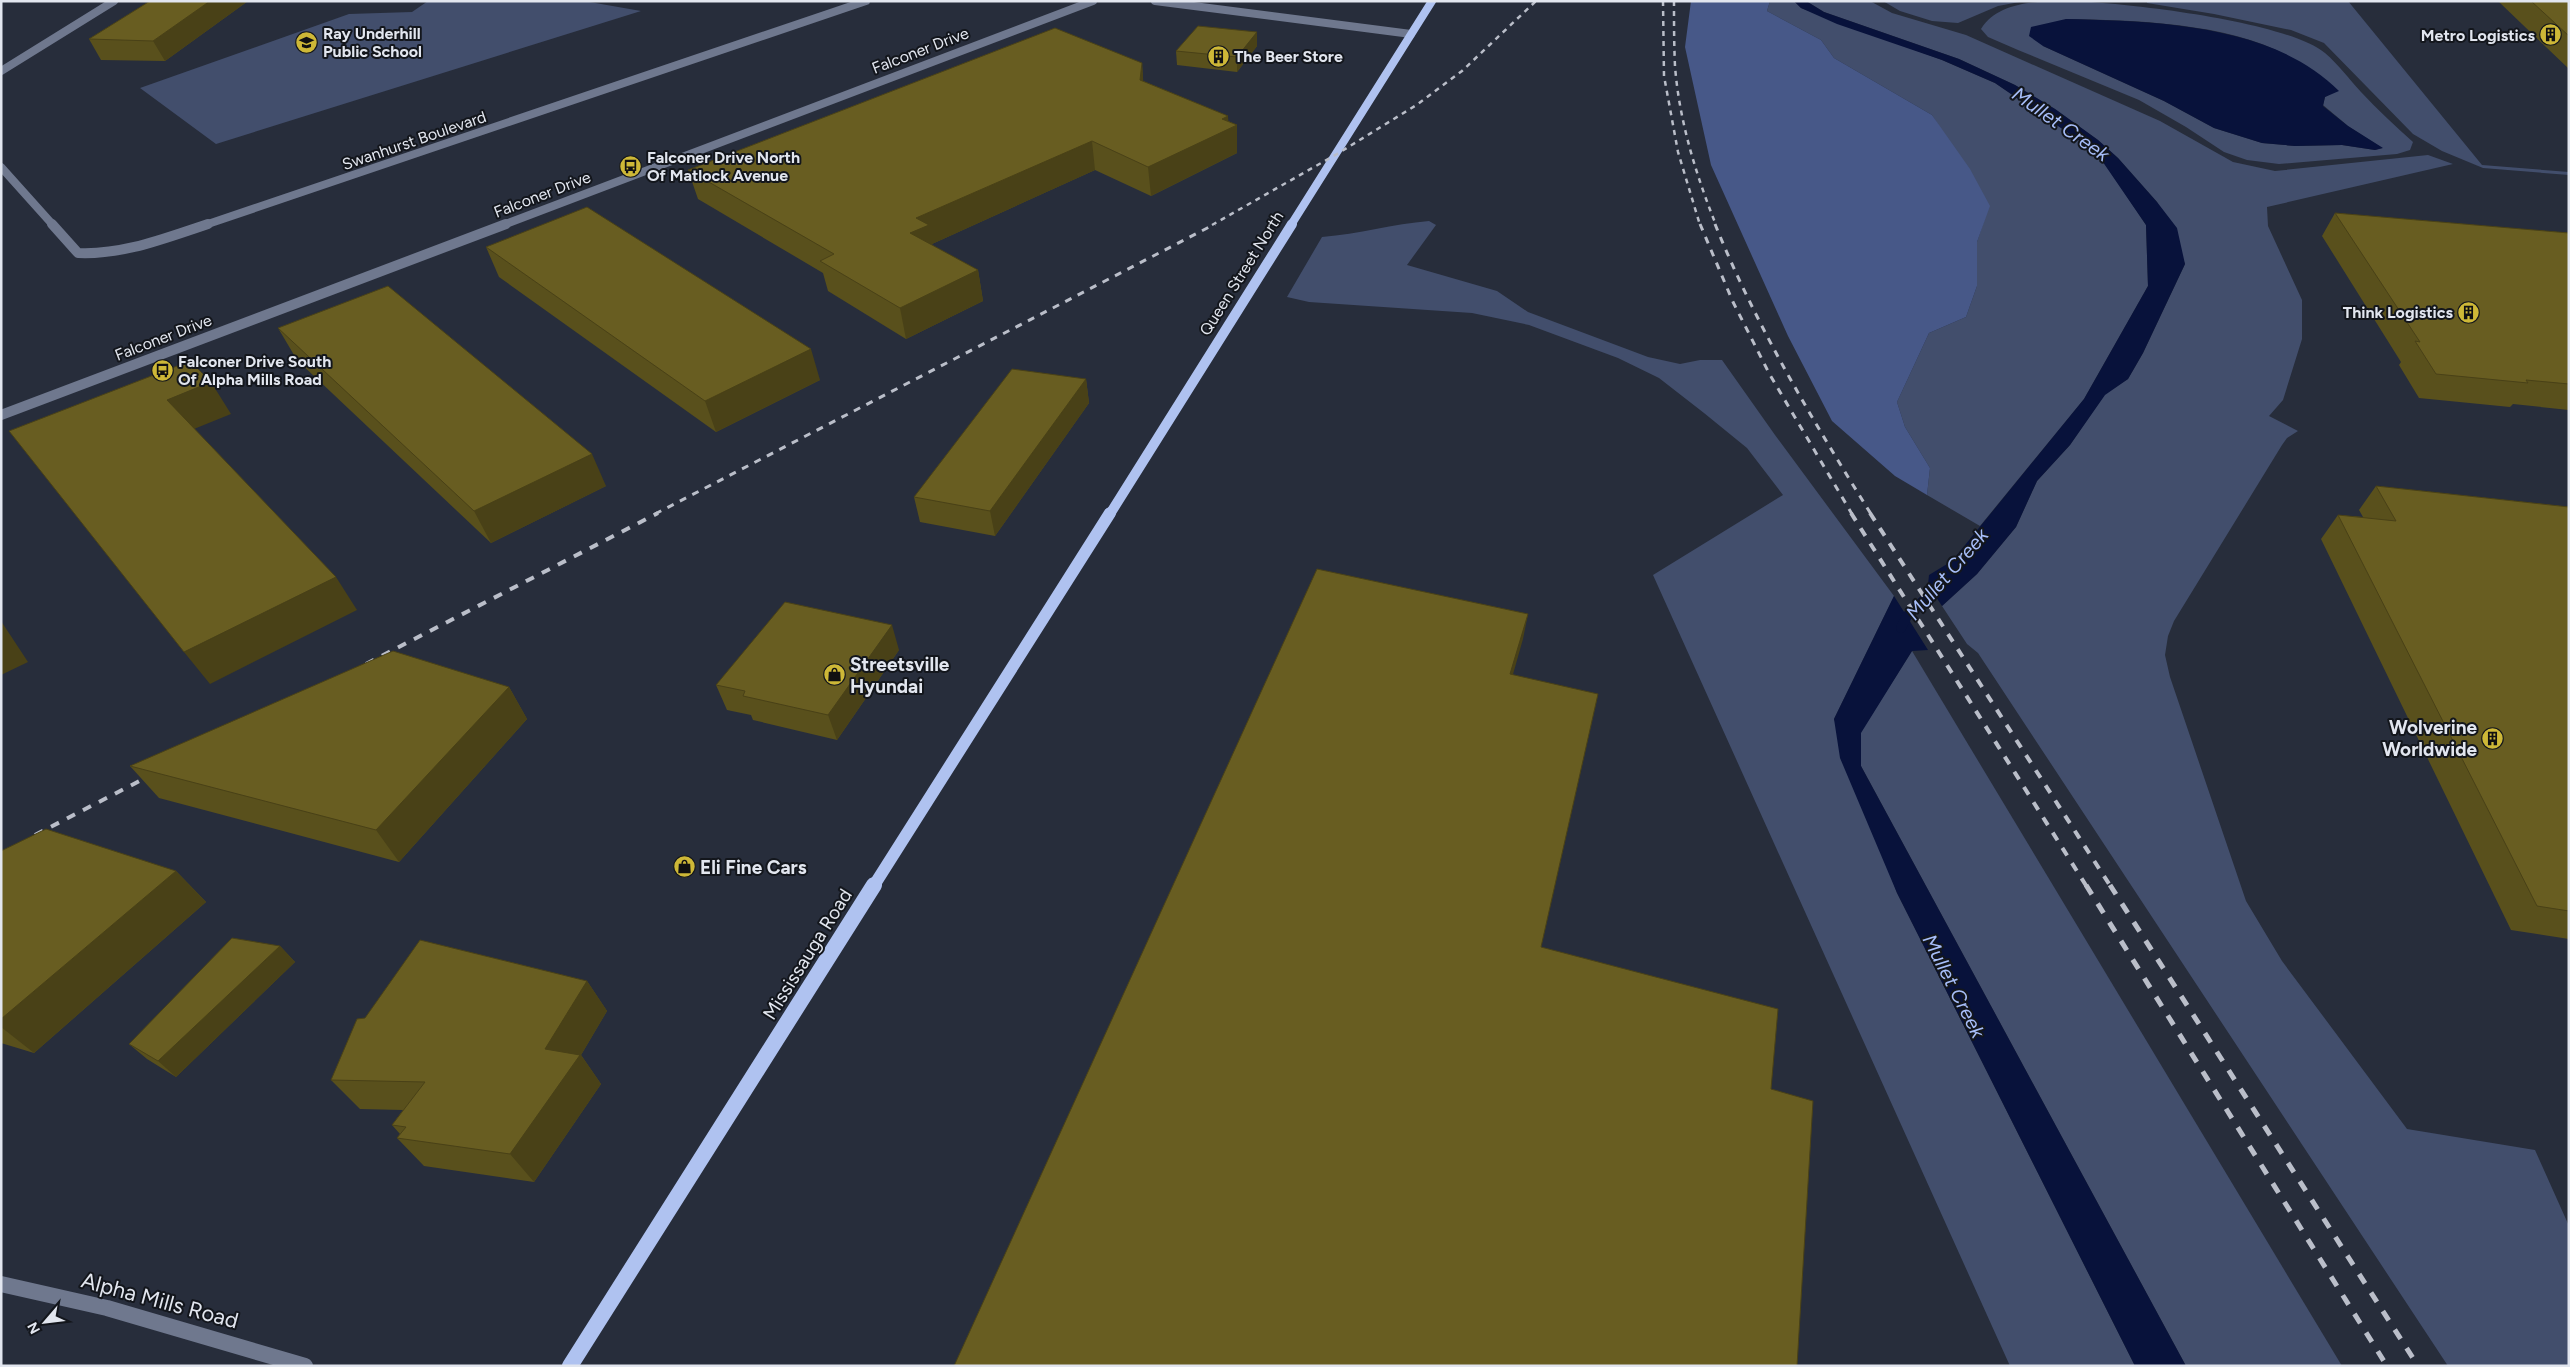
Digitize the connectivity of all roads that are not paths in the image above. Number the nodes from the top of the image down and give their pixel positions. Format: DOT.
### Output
graph roads {
  1 [pos="114,1"];
  2 [pos="866,1"];
  3 [pos="1092,1"];
  4 [pos="1155,1"];
  5 [pos="1432,1"];
  6 [pos="1411,34"];
  7 [pos="1,71"];
  8 [pos="1,167"];
  9 [pos="1,415"];
  10 [pos="1078,563"];
  11 [pos="1,1284"];
  12 [pos="304,1366"];
  13 [pos="570,1366"];
  1 -- 7 [label="street"];
  2 -- 8 [label="street, Swanhurst Boulevard"];
  3 -- 9 [label="street, Falconer Drive"];
  4 -- 6 [label="street"];
  5 -- 6 [label="main road, Queen Street North"];
  6 -- 10 [label="main road, Queen Street North"];
  10 -- 13 [label="main road, Mississauga Road"];
  11 -- 12 [label="street, Alpha Mills Road"];
}
